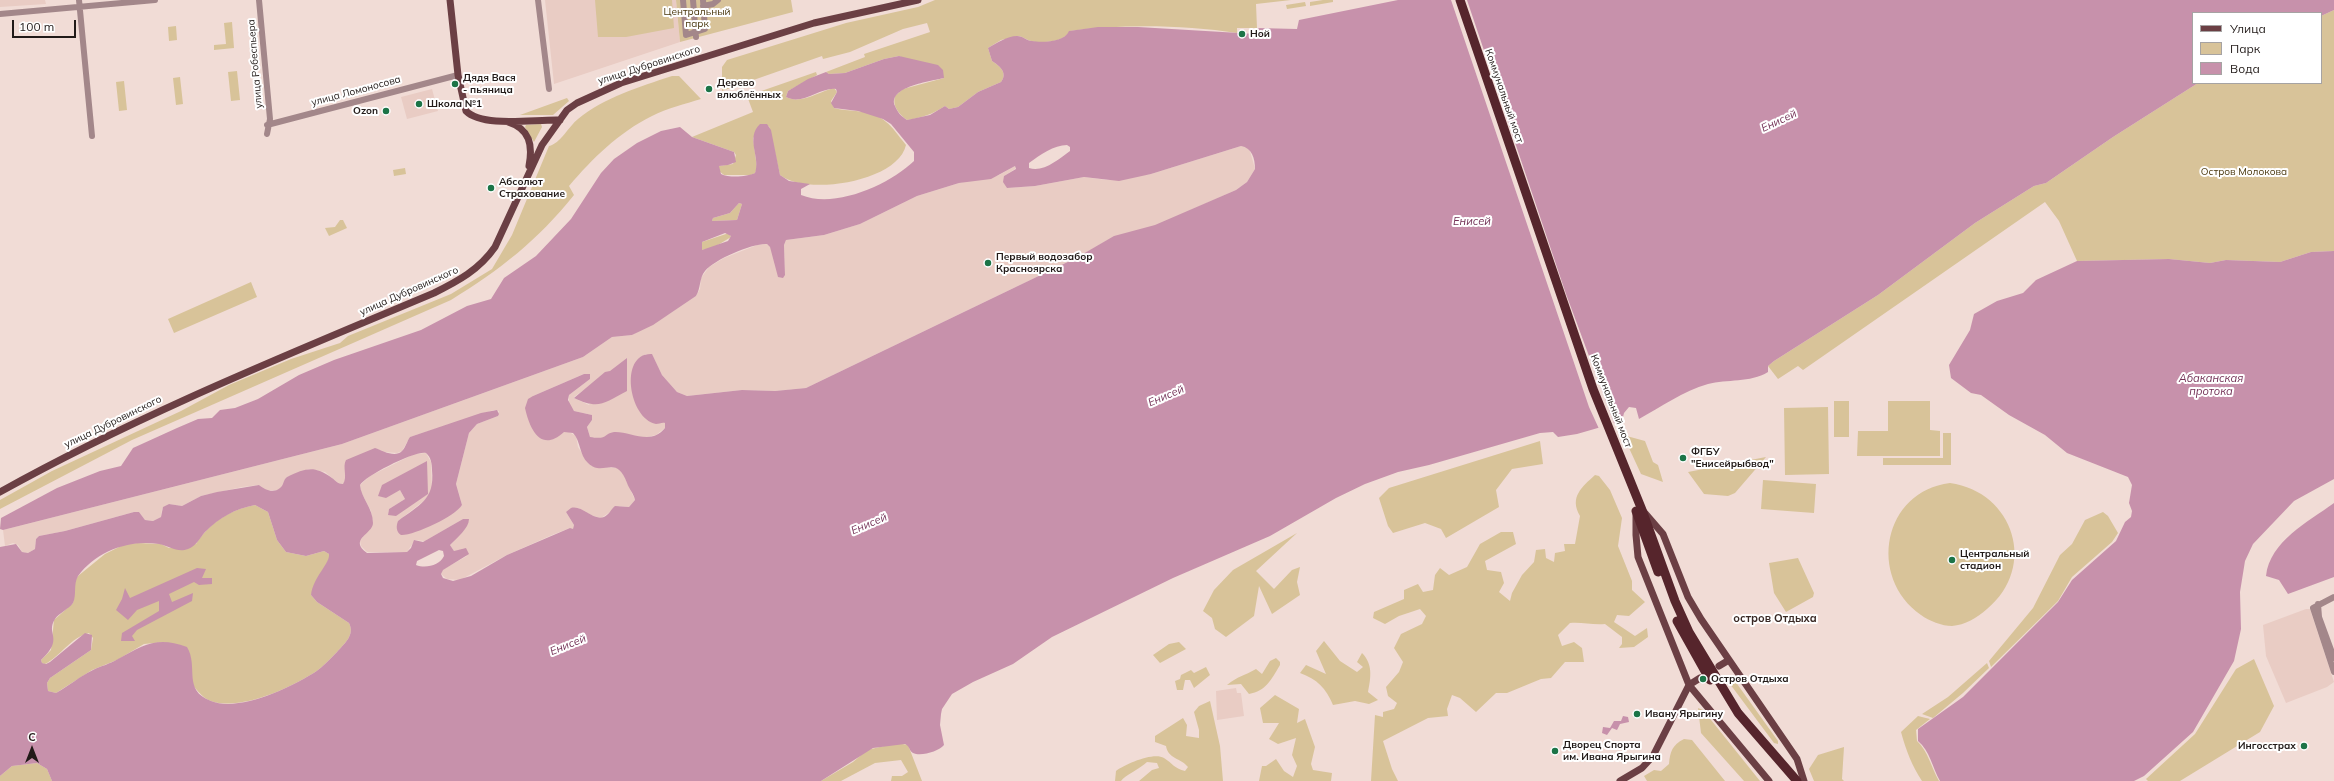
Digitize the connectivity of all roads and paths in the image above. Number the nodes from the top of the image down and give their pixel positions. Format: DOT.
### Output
graph roads {
  1 [pos="155,0"];
  2 [pos="259,0"];
  3 [pos="447,0"];
  4 [pos="450,0"];
  5 [pos="538,0"];
  6 [pos="683,0"];
  7 [pos="693,0"];
  8 [pos="718,0"];
  9 [pos="918,0"];
  10 [pos="1457,0"];
  11 [pos="1460,0"];
  12 [pos="79,3"];
  13 [pos="703,3"];
  14 [pos="451,9"];
  15 [pos="0,14"];
  16 [pos="696,35"];
  17 [pos="458,75"];
  18 [pos="550,89"];
  19 [pos="502,120"];
  20 [pos="560,120"];
  21 [pos="267,125"];
  22 [pos="267,134"];
  23 [pos="92,136"];
  24 [pos="526,177"];
  25 [pos="1616,451"];
  26 [pos="0,492"];
  27 [pos="1639,511"];
  28 [pos="2334,597"];
  29 [pos="2318,604"];
  30 [pos="2334,658"];
  31 [pos="1729,660"];
  32 [pos="1719,666"];
  33 [pos="2334,672"];
  34 [pos="1700,678"];
  35 [pos="1689,685"];
  36 [pos="1620,781"];
  37 [pos="1769,781"];
  38 [pos="1789,781"];
  39 [pos="1797,781"];
  40 [pos="1804,781"];
  1 -- 12 [label="street"];
  2 -- 21 [label="street, улица Робеспьера"];
  3 -- 14 [label="main road"];
  4 -- 14 [label="main road"];
  5 -- 18 [label="street"];
  6 -- 16 [label="street"];
  7 -- 16 [label="street"];
  8 -- 13 [label="street"];
  9 -- 20 [label="main road, улица Дубровинского"];
  10 -- 25 [label="highway, Коммунальный мост"];
  11 -- 25 [label="highway, Коммунальный мост"];
  12 -- 15 [label="street"];
  12 -- 23 [label="street"];
  13 -- 16 [label="street"];
  14 -- 17 [label="main road"];
  17 -- 19 [label="main road"];
  17 -- 21 [label="street, улица Ломоносова"];
  19 -- 20 [label="main road"];
  19 -- 24 [label="main road"];
  20 -- 24 [label="main road, улица Дубровинского"];
  21 -- 22 [label="street"];
  24 -- 26 [label="main road, улица Дубровинского"];
  25 -- 27 [label="highway, Коммунальный мост"];
  27 -- 31 [label="main road"];
  27 -- 35 [label="main road"];
  27 -- 38 [label="highway, Коммунальный мост"];
  27 -- 39 [label="highway, Коммунальный мост"];
  28 -- 29 [label="street"];
  29 -- 30 [label="street"];
  29 -- 33 [label="street"];
  31 -- 32 [label="main road"];
  31 -- 40 [label="main road"];
  34 -- 35 [label="main road"];
  35 -- 36 [label="main road"];
  35 -- 37 [label="main road"];
}
